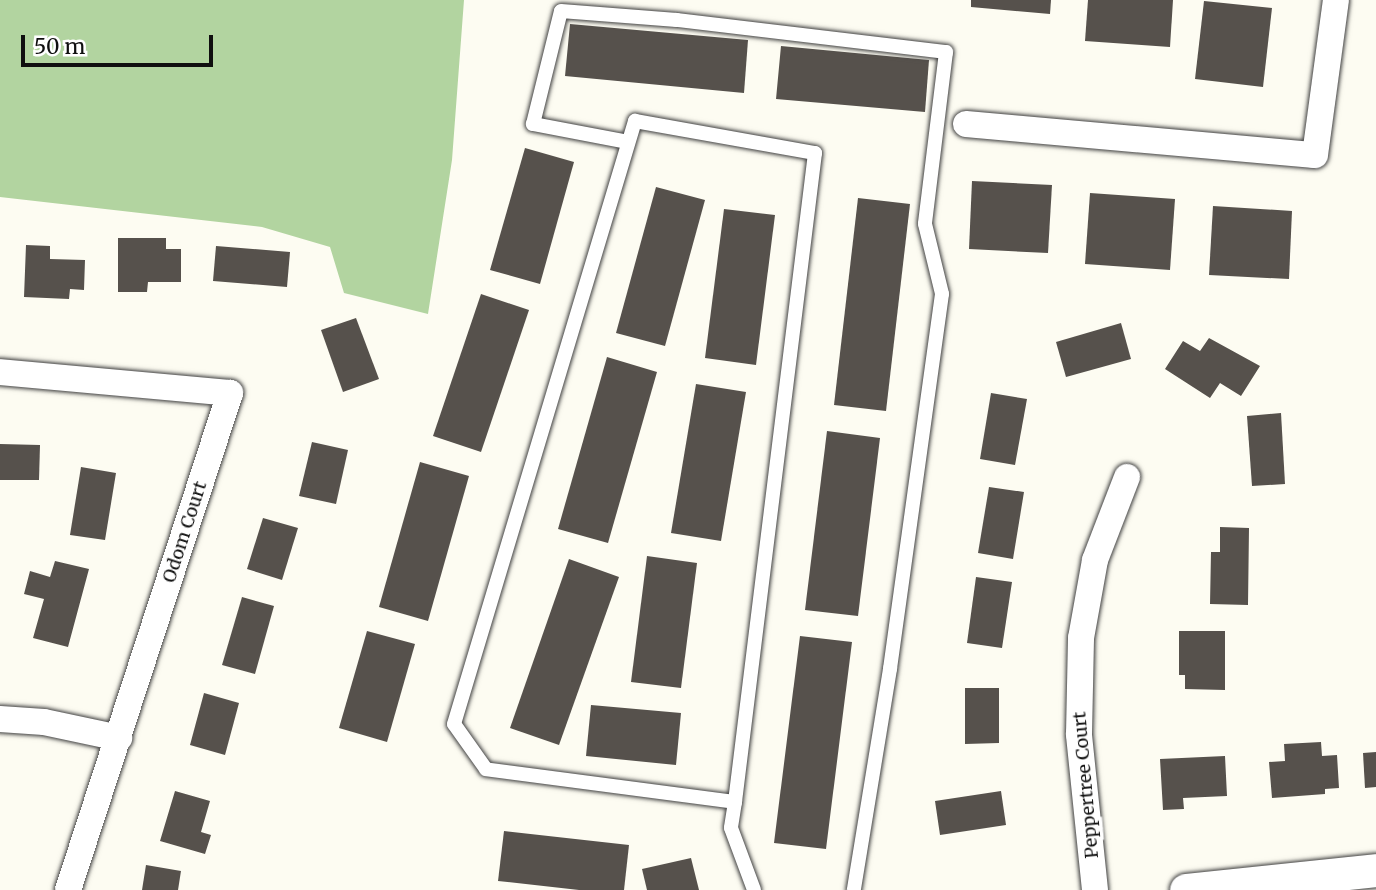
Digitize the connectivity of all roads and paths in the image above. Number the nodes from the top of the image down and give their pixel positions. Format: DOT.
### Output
graph roads {
  1 [pos="1336,0"];
  2 [pos="966,124"];
  3 [pos="628,142"];
  4 [pos="0,372"];
  5 [pos="1127,477"];
  6 [pos="0,719"];
  7 [pos="119,738"];
  8 [pos="735,802"];
  9 [pos="1376,870"];
  10 [pos="68,890"];
  11 [pos="754,890"];
  12 [pos="854,890"];
  13 [pos="1095,890"];
  14 [pos="1186,890"];
  1 -- 2 [label="street"];
  3 -- 8 [label="lane"];
  3 -- 8 [label="lane"];
  3 -- 12 [label="lane"];
  4 -- 7 [label="street, Odom Court"];
  5 -- 13 [label="street, Peppertree Court"];
  6 -- 7 [label="street"];
  7 -- 10 [label="street, Odom Court"];
  8 -- 11 [label="lane"];
  9 -- 14 [label="street"];
}
